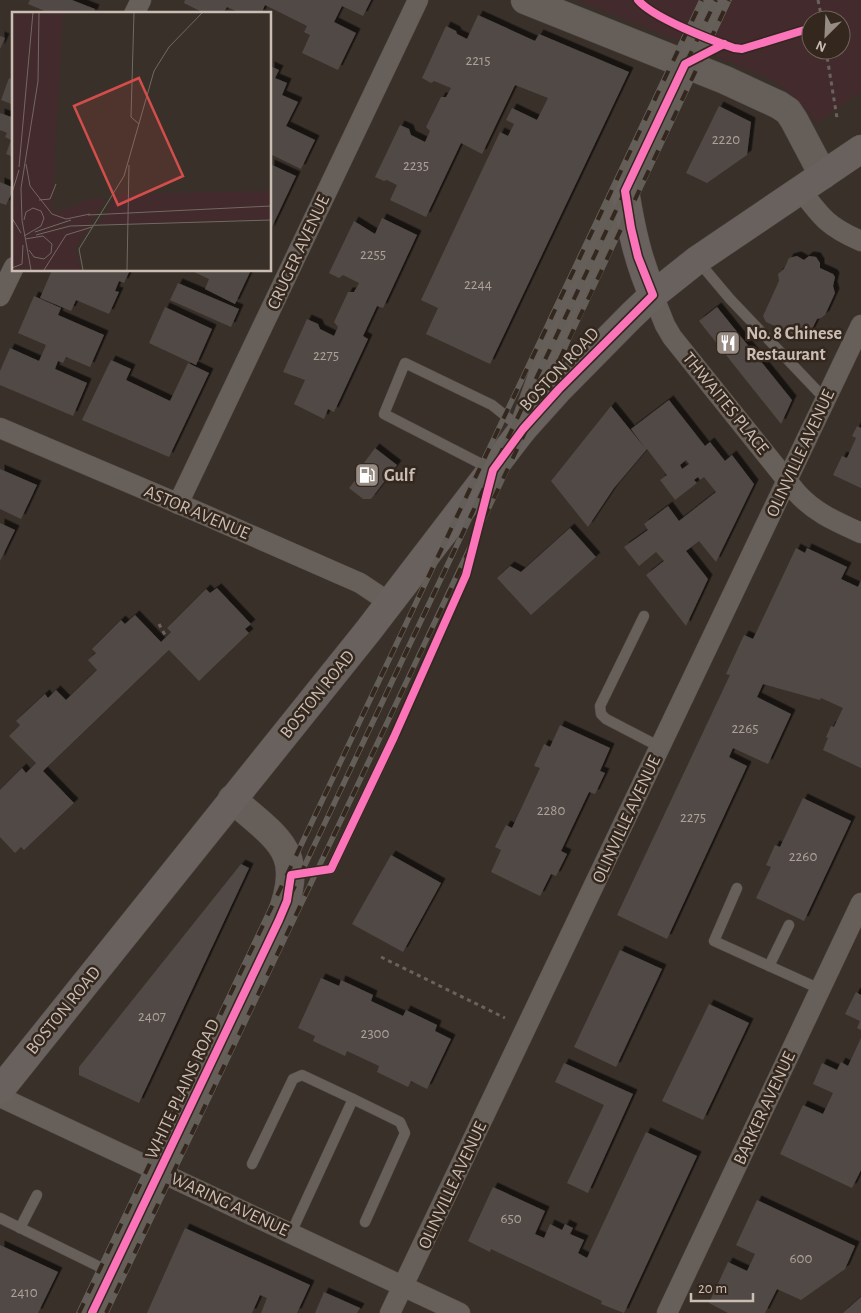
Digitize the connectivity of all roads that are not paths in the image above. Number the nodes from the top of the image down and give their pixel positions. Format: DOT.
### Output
graph roads {
  1 [pos="141,0"];
  2 [pos="418,0"];
  3 [pos="525,0"];
  4 [pos="715,0"];
  5 [pos="135,12"];
  6 [pos="685,64"];
  7 [pos="861,149"];
  8 [pos="823,175"];
  9 [pos="800,189"];
  10 [pos="625,191"];
  11 [pos="861,241"];
  12 [pos="697,260"];
  13 [pos="12,271"];
  14 [pos="653,295"];
  15 [pos="0,296"];
  16 [pos="861,325"];
  17 [pos="826,400"];
  18 [pos="0,428"];
  19 [pos="523,429"];
  20 [pos="493,470"];
  21 [pos="787,482"];
  22 [pos="178,504"];
  23 [pos="861,533"];
  24 [pos="390,603"];
  25 [pos="644,616"];
  26 [pos="394,737"];
  27 [pos="660,746"];
  28 [pos="232,799"];
  29 [pos="292,875"];
  30 [pos="737,888"];
  31 [pos="861,903"];
  32 [pos="789,925"];
  33 [pos="769,966"];
  34 [pos="820,989"];
  35 [pos="0,1090"];
  36 [pos="0,1097"];
  37 [pos="353,1099"];
  38 [pos="252,1164"];
  39 [pos="160,1171"];
  40 [pos="37,1195"];
  41 [pos="0,1218"];
  42 [pos="365,1222"];
  43 [pos="20,1228"];
  44 [pos="291,1233"];
  45 [pos="111,1272"];
  46 [pos="403,1286"];
  47 [pos="92,1313"];
  48 [pos="390,1313"];
  49 [pos="460,1313"];
  50 [pos="667,1313"];
  1 -- 5 [label="street"];
  2 -- 22 [label="street, CRUGER AVENUE"];
  3 -- 6 [label="main road"];
  4 -- 6 [label="main road"];
  6 -- 8 [label="main road"];
  6 -- 10 [label="main road"];
  7 -- 8 [label="main road, BOSTON ROAD"];
  8 -- 9 [label="main road, BOSTON ROAD"];
  9 -- 11 [label="street"];
  9 -- 12 [label="main road, BOSTON ROAD"];
  10 -- 14 [label="main road"];
  10 -- 19 [label="main road"];
  12 -- 14 [label="main road, BOSTON ROAD"];
  12 -- 17 [label="lane"];
  13 -- 15 [label="street"];
  14 -- 19 [label="main road, BOSTON ROAD"];
  14 -- 21 [label="street, THWAITES PLACE"];
  16 -- 17 [label="street, OLINVILLE AVENUE"];
  17 -- 21 [label="street, OLINVILLE AVENUE"];
  18 -- 22 [label="street, ASTOR AVENUE"];
  19 -- 20 [label="main road, BOSTON ROAD"];
  19 -- 20 [label="lane"];
  20 -- 24 [label="main road, BOSTON ROAD"];
  21 -- 23 [label="street, THWAITES PLACE"];
  21 -- 27 [label="street, OLINVILLE AVENUE"];
  22 -- 24 [label="street, ASTOR AVENUE"];
  24 -- 28 [label="main road, BOSTON ROAD"];
  25 -- 27 [label="lane"];
  26 -- 29 [label="lane"];
  27 -- 46 [label="street, OLINVILLE AVENUE"];
  28 -- 29 [label="main road, WHITE PLAINS ROAD"];
  28 -- 35 [label="main road, BOSTON ROAD"];
  29 -- 39 [label="main road, WHITE PLAINS ROAD"];
  30 -- 33 [label="lane"];
  31 -- 34 [label="street, BARKER AVENUE"];
  32 -- 33 [label="lane"];
  33 -- 34 [label="lane"];
  34 -- 50 [label="street, BARKER AVENUE"];
  36 -- 39 [label="street, WARING AVENUE"];
  37 -- 38 [label="lane"];
  37 -- 42 [label="lane"];
  37 -- 44 [label="lane"];
  39 -- 44 [label="street, WARING AVENUE"];
  39 -- 45 [label="main road, WHITE PLAINS ROAD"];
  40 -- 43 [label="lane"];
  41 -- 43 [label="lane"];
  43 -- 45 [label="lane"];
  44 -- 46 [label="street, WARING AVENUE"];
  45 -- 47 [label="main road, WHITE PLAINS ROAD"];
  46 -- 48 [label="street, OLINVILLE AVENUE"];
  46 -- 49 [label="street, WARING AVENUE"];
}
